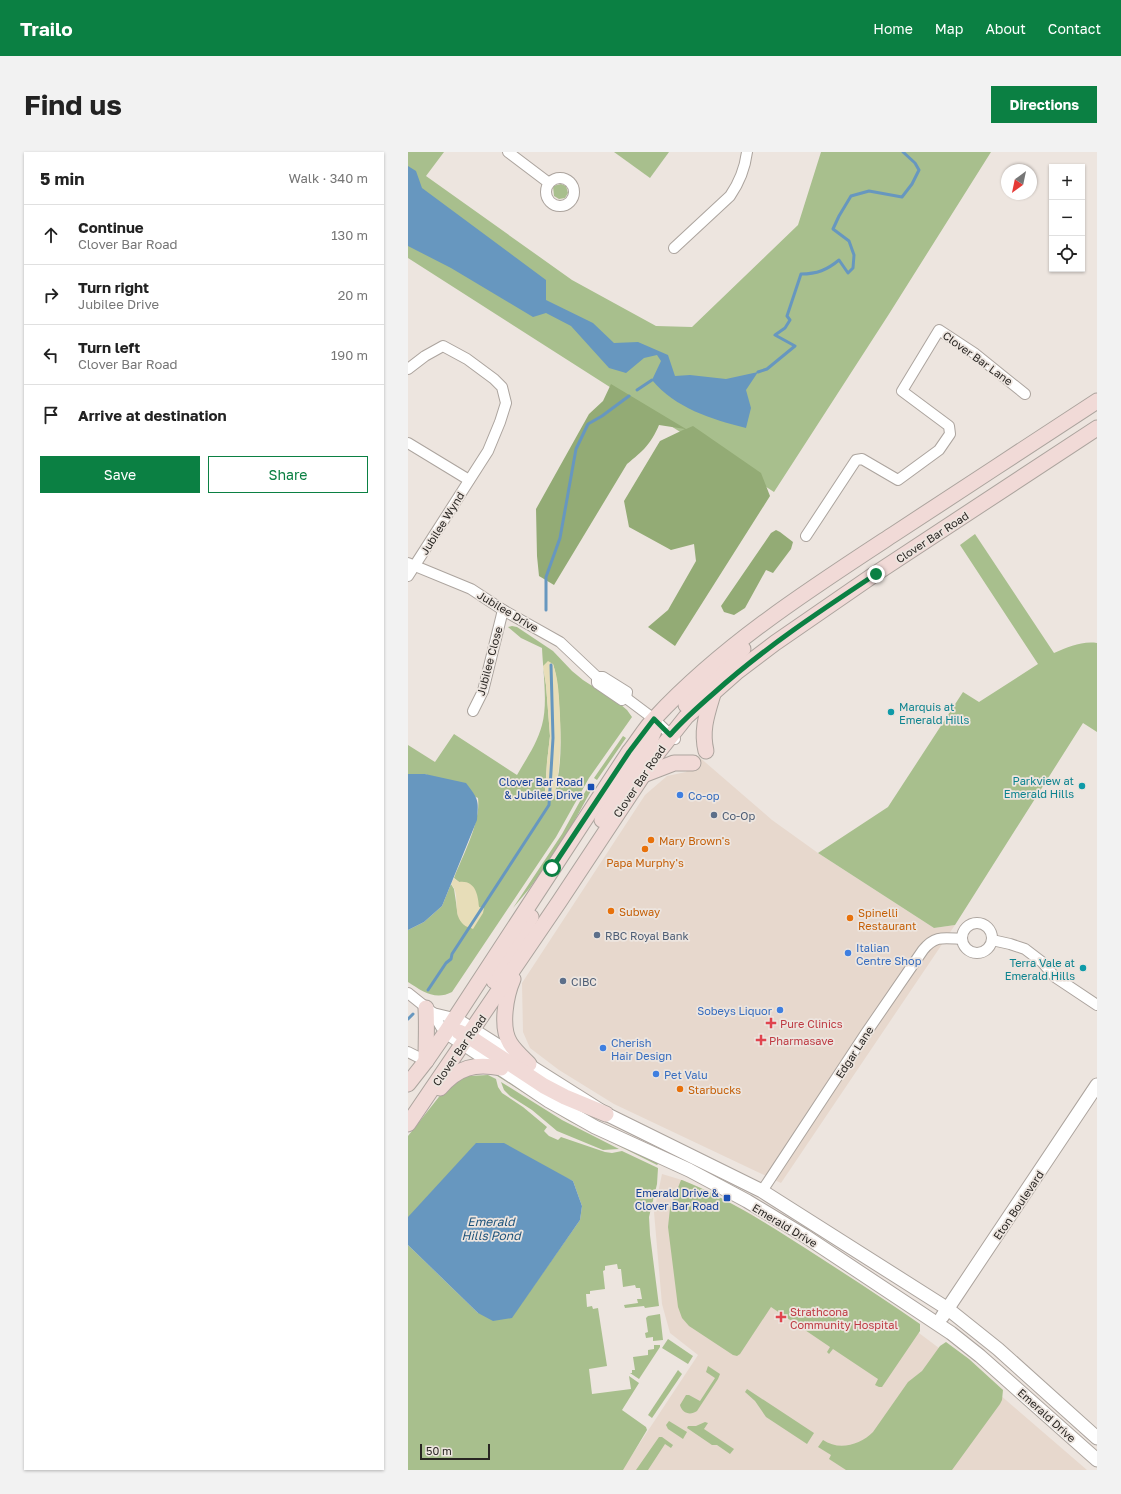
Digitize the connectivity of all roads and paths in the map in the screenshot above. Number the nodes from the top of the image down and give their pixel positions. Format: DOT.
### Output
graph roads {
  1 [pos="508,152"];
  2 [pos="747,152"];
  3 [pos="550,183"];
  4 [pos="674,248"];
  5 [pos="408,368"];
  6 [pos="1025,394"];
  7 [pos="1097,401"];
  8 [pos="1094,429"];
  9 [pos="408,443"];
  10 [pos="469,480"];
  11 [pos="806,536"];
  12 [pos="411,564"];
  13 [pos="408,576"];
  14 [pos="503,610"];
  15 [pos="777,613"];
  16 [pos="713,694"];
  17 [pos="473,711"];
  18 [pos="654,719"];
  19 [pos="673,737"];
  20 [pos="706,751"];
  21 [pos="693,763"];
  22 [pos="643,774"];
  23 [pos="559,902"];
  24 [pos="962,939"];
  25 [pos="992,940"];
  26 [pos="520,960"];
  27 [pos="408,994"];
  28 [pos="1097,1005"];
  29 [pos="429,1010"];
  30 [pos="460,1032"];
  31 [pos="408,1052"];
  32 [pos="426,1060"];
  33 [pos="529,1064"];
  34 [pos="501,1068"];
  35 [pos="408,1084"];
  36 [pos="1097,1085"];
  37 [pos="606,1114"];
  38 [pos="408,1119"];
  39 [pos="408,1124"];
  40 [pos="762,1192"];
  41 [pos="948,1309"];
  42 [pos="938,1324"];
  43 [pos="1097,1438"];
  44 [pos="1097,1460"];
  1 -- 3 [label="street"];
  2 -- 4 [label="street"];
  5 -- 10 [label="street, Jubilee Wynd"];
  6 -- 11 [label="street, Clover Bar Lane"];
  7 -- 15 [label="main road, Clover Bar Road"];
  8 -- 16 [label="main road, Clover Bar Road"];
  9 -- 10 [label="street, Jubilee Wynd"];
  10 -- 12 [label="street, Jubilee Wynd"];
  12 -- 13 [label="street, Jubilee Wynd"];
  12 -- 14 [label="street, Jubilee Drive"];
  14 -- 17 [label="street, Jubilee Close"];
  14 -- 18 [label="street, Jubilee Drive"];
  15 -- 18 [label="main road, Clover Bar Road"];
  15 -- 19 [label="main road"];
  16 -- 19 [label="main road, Clover Bar Road"];
  16 -- 20 [label="main road"];
  18 -- 19 [label="street"];
  18 -- 23 [label="main road"];
  18 -- 30 [label="main road, Clover Bar Road"];
  19 -- 22 [label="main road, Clover Bar Road"];
  21 -- 22 [label="main road"];
  22 -- 23 [label="main road, Clover Bar Road"];
  23 -- 26 [label="main road, Clover Bar Road"];
  24 -- 25 [label="street"];
  24 -- 25 [label="street"];
  24 -- 40 [label="street, Edgar Lane"];
  25 -- 28 [label="street"];
  26 -- 30 [label="main road, Clover Bar Road"];
  26 -- 33 [label="main road"];
  27 -- 29 [label="street"];
  29 -- 30 [label="street"];
  29 -- 30 [label="street"];
  29 -- 32 [label="main road"];
  30 -- 32 [label="main road, Clover Bar Road"];
  30 -- 33 [label="street, Emerald Drive"];
  30 -- 34 [label="street, Emerald Drive"];
  30 -- 37 [label="main road"];
  30 -- 38 [label="main road"];
  30 -- 39 [label="main road, Clover Bar Road"];
  31 -- 32 [label="street"];
  32 -- 35 [label="main road, Clover Bar Road"];
  33 -- 37 [label="street, Emerald Drive"];
  34 -- 39 [label="main road"];
  34 -- 42 [label="street, Emerald Drive"];
  36 -- 41 [label="street, Eton Boulevard"];
  37 -- 40 [label="street, Emerald Drive"];
  40 -- 41 [label="street, Emerald Drive"];
  41 -- 42 [label="street, Eton Boulevard"];
  41 -- 43 [label="street, Emerald Drive"];
  42 -- 44 [label="street, Emerald Drive"];
}
